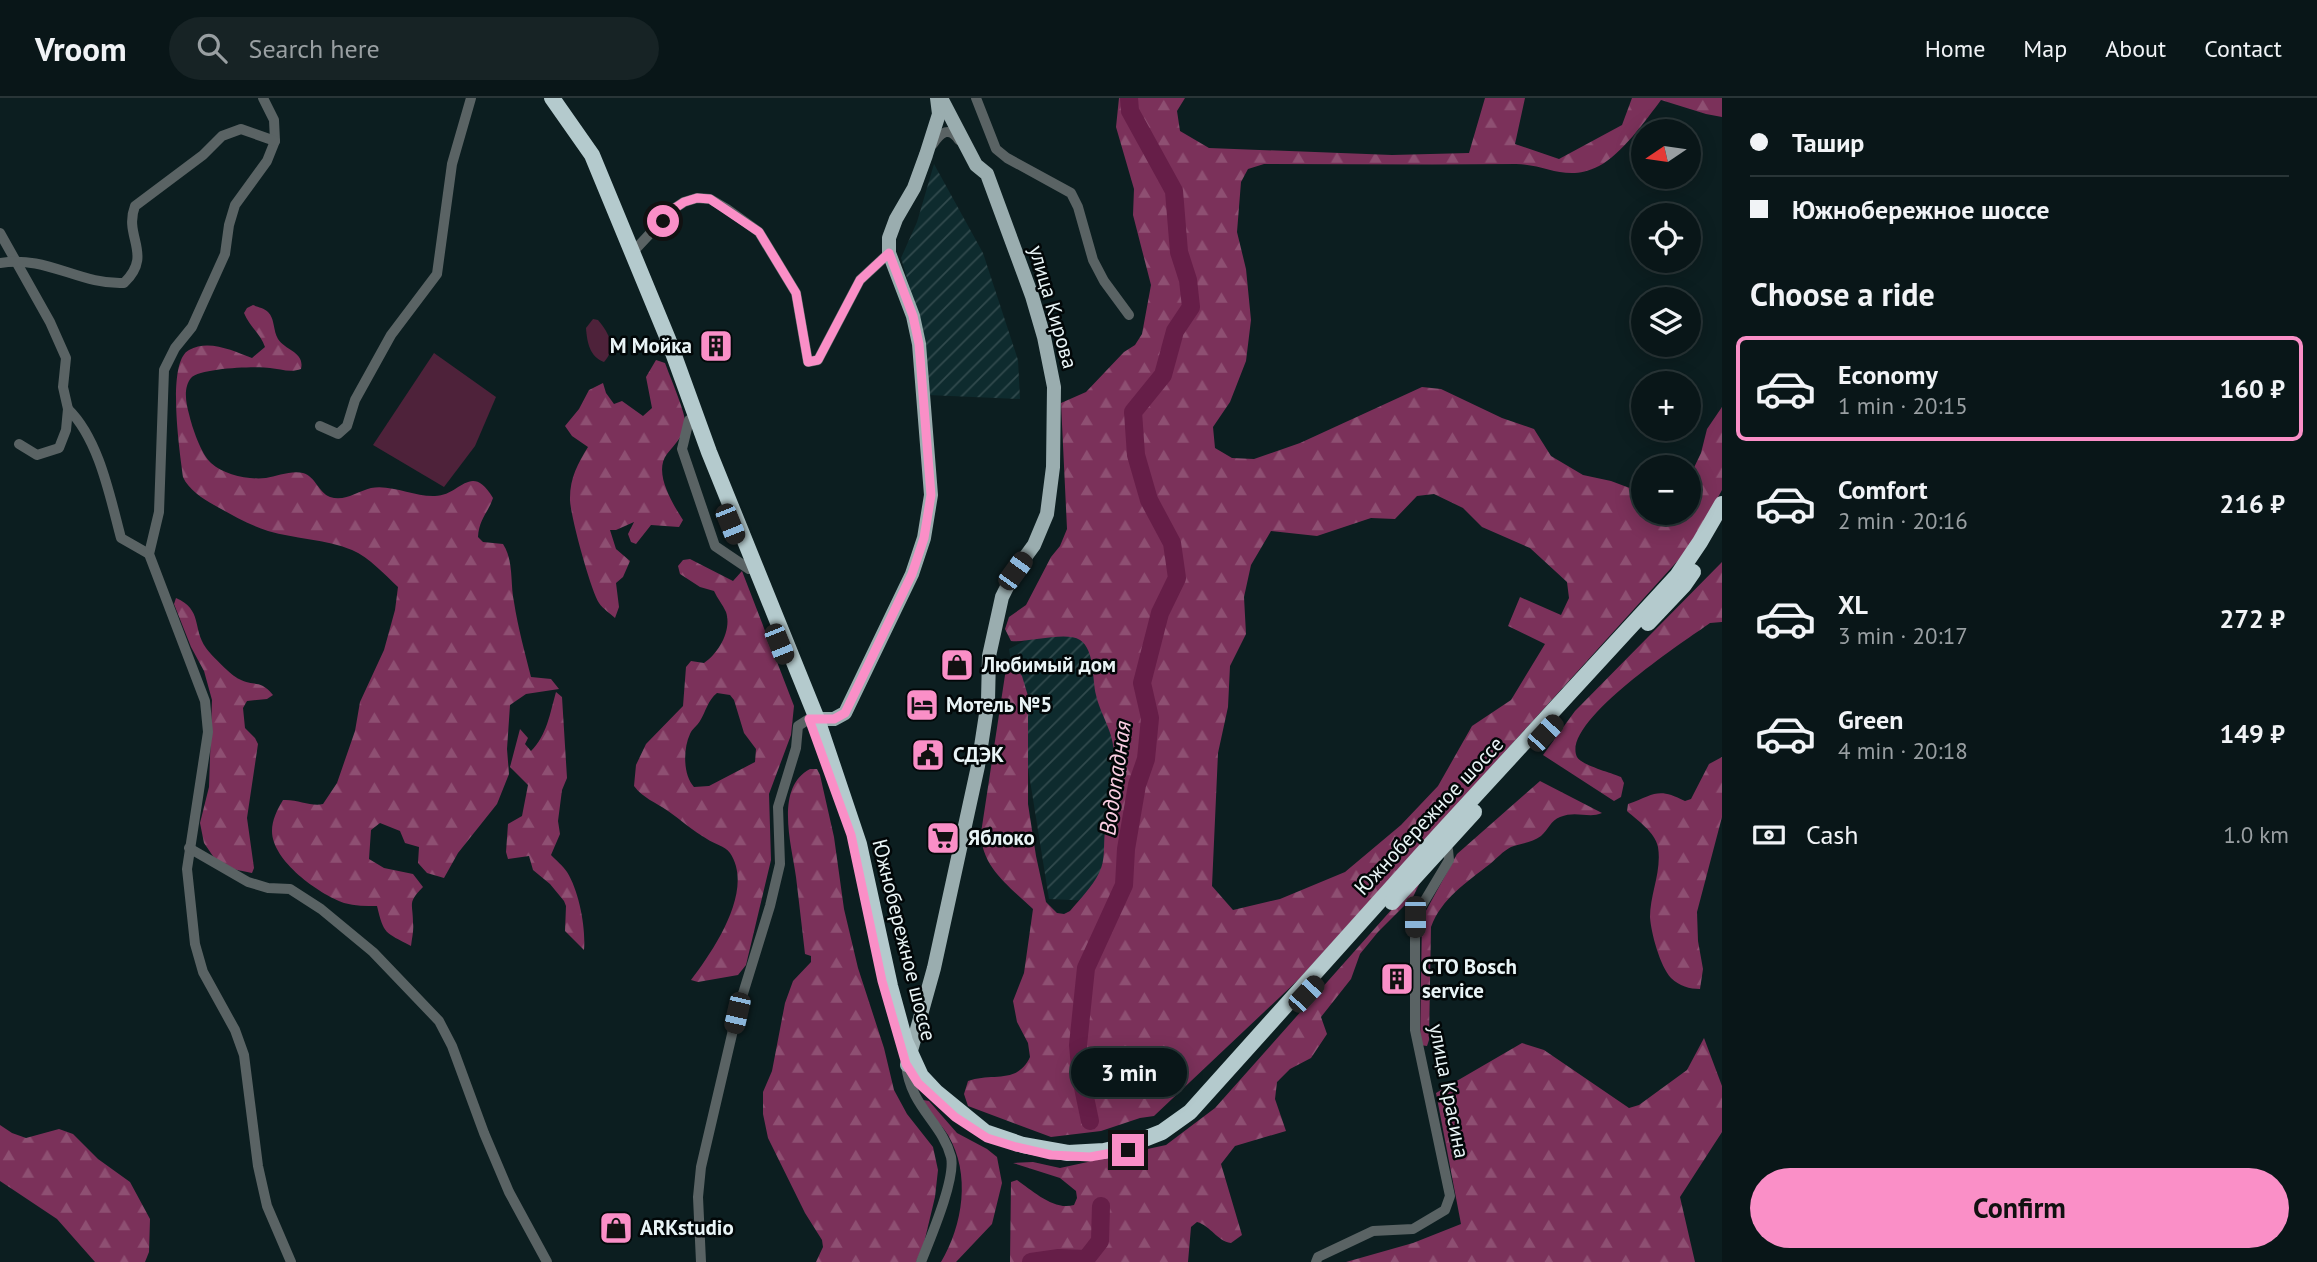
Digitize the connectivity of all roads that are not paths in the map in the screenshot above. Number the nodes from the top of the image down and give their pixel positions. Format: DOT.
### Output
graph roads {
  1 [pos="263,98"];
  2 [pos="471,98"];
  3 [pos="542,98"];
  4 [pos="552,98"];
  5 [pos="939,98"];
  6 [pos="976,98"];
  7 [pos="275,141"];
  8 [pos="926,155"];
  9 [pos="976,165"];
  10 [pos="0,233"];
  11 [pos="632,253"];
  12 [pos="889,253"];
  13 [pos="15,260"];
  14 [pos="0,263"];
  15 [pos="1129,315"];
  16 [pos="68,409"];
  17 [pos="320,426"];
  18 [pos="19,444"];
  19 [pos="1722,504"];
  20 [pos="1722,525"];
  21 [pos="149,554"];
  22 [pos="1607,658"];
  23 [pos="808,721"];
  24 [pos="1441,841"];
  25 [pos="189,848"];
  26 [pos="907,1061"];
  27 [pos="291,1262"];
  28 [pos="547,1262"];
  29 [pos="701,1262"];
  30 [pos="921,1262"];
  31 [pos="1316,1262"];
  1 -- 7 [label="street"];
  2 -- 17 [label="street"];
  3 -- 23 [label="highway, Южнобережное шоссе"];
  4 -- 11 [label="highway, Южнобережное шоссе"];
  5 -- 8 [label="main road"];
  5 -- 9 [label="main road, улица Кирова"];
  6 -- 15 [label="street"];
  7 -- 13 [label="street"];
  7 -- 21 [label="street"];
  8 -- 9 [label="street"];
  8 -- 12 [label="main road"];
  9 -- 26 [label="main road, улица Кирова"];
  10 -- 13 [label="street"];
  11 -- 12 [label="street"];
  11 -- 23 [label="highway, Южнобережное шоссе"];
  12 -- 23 [label="main road"];
  13 -- 14 [label="street"];
  13 -- 16 [label="street"];
  16 -- 18 [label="street"];
  16 -- 21 [label="street"];
  19 -- 22 [label="highway, Южнобережное шоссе"];
  20 -- 22 [label="highway, Южнобережное шоссе"];
  21 -- 25 [label="street"];
  22 -- 24 [label="highway, Южнобережное шоссе"];
  23 -- 26 [label="highway, Южнобережное шоссе"];
  23 -- 26 [label="highway, Южнобережное шоссе"];
  23 -- 29 [label="street"];
  24 -- 26 [label="highway, Южнобережное шоссе"];
  24 -- 26 [label="highway, Южнобережное шоссе"];
  24 -- 31 [label="street, улица Красина"];
  25 -- 27 [label="street"];
  25 -- 28 [label="street"];
  26 -- 30 [label="street"];
}
